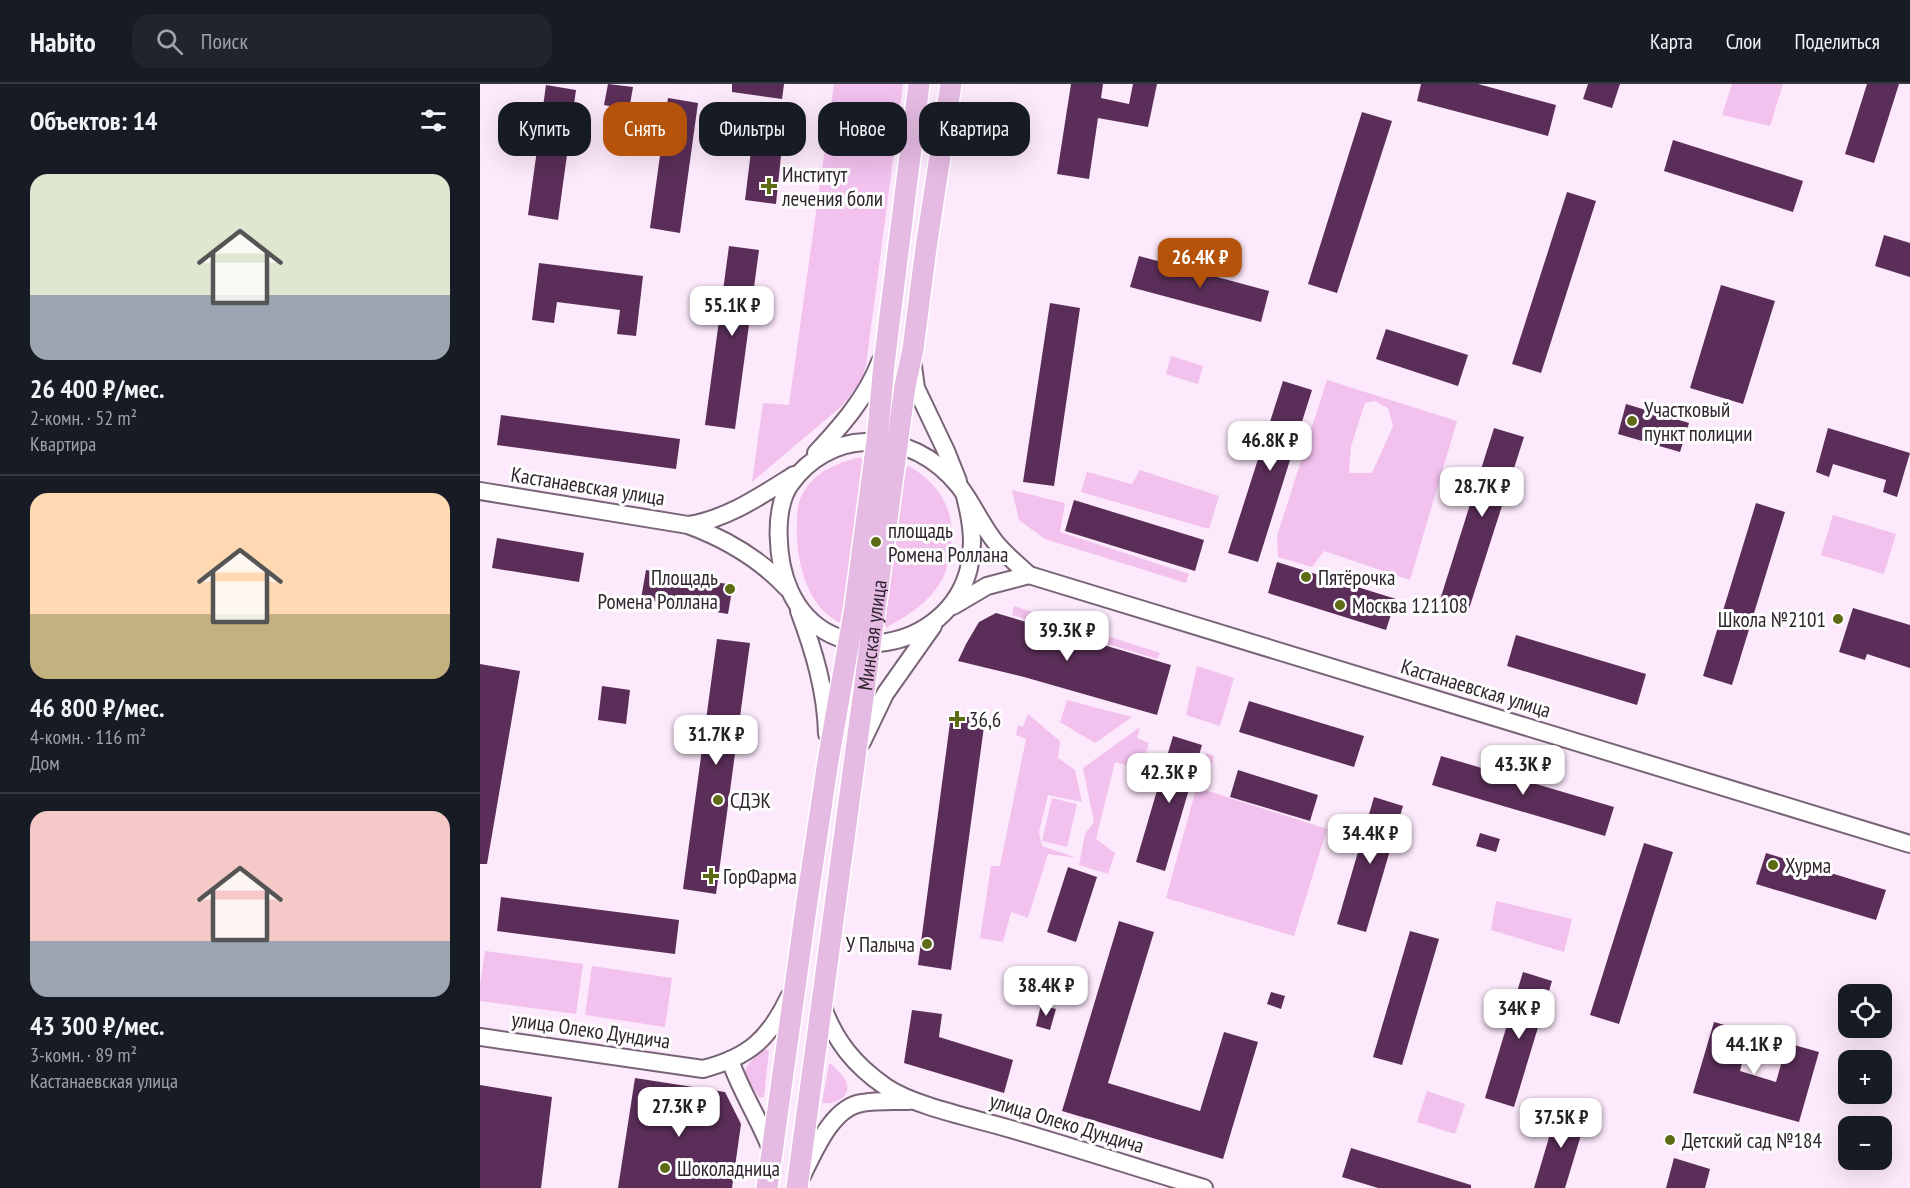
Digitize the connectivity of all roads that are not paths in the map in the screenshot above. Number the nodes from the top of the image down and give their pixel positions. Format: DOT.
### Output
graph roads {
  1 [pos="919,84"];
  2 [pos="951,84"];
  3 [pos="886,345"];
  4 [pos="913,349"];
  5 [pos="887,443"];
  6 [pos="803,468"];
  7 [pos="480,491"];
  8 [pos="963,492"];
  9 [pos="688,525"];
  10 [pos="1029,575"];
  11 [pos="793,596"];
  12 [pos="943,614"];
  13 [pos="860,643"];
  14 [pos="854,760"];
  15 [pos="828,761"];
  16 [pos="1910,844"];
  17 [pos="796,983"];
  18 [pos="822,1005"];
  19 [pos="480,1037"];
  20 [pos="730,1060"];
  21 [pos="916,1101"];
  22 [pos="772,1152"];
  23 [pos="798,1186"];
  24 [pos="767,1188"];
  25 [pos="1204,1188"];
  1 -- 3 [label="main road, Минская улица"];
  2 -- 4 [label="main road, Минская улица"];
  3 -- 5 [label="main road, Минская улица"];
  3 -- 6 [label="street"];
  4 -- 5 [label="main road, Минская улица"];
  4 -- 8 [label="street"];
  5 -- 6 [label="street, Кастанаевская улица"];
  5 -- 8 [label="street, Кастанаевская улица"];
  5 -- 13 [label="main road, Минская улица"];
  6 -- 9 [label="street, Кастанаевская улица"];
  6 -- 11 [label="street, Кастанаевская улица"];
  7 -- 9 [label="street, Кастанаевская улица"];
  8 -- 10 [label="street, Кастанаевская улица"];
  8 -- 12 [label="street"];
  9 -- 11 [label="street, Кастанаевская улица"];
  10 -- 12 [label="street"];
  10 -- 16 [label="street, Кастанаевская улица"];
  11 -- 13 [label="street, Кастанаевская улица"];
  11 -- 15 [label="street"];
  12 -- 13 [label="street"];
  12 -- 14 [label="street"];
  13 -- 14 [label="main road, Минская улица"];
  13 -- 15 [label="main road, Минская улица"];
  14 -- 18 [label="main road, Минская улица"];
  15 -- 17 [label="main road, Минская улица"];
  17 -- 20 [label="street, улица Олеко Дундича"];
  17 -- 22 [label="main road, Минская улица"];
  18 -- 21 [label="street, улица Олеко Дундича"];
  18 -- 23 [label="main road, Минская улица"];
  19 -- 20 [label="street, улица Олеко Дундича"];
  20 -- 22 [label="street"];
  21 -- 23 [label="street, улица Олеко Дундича"];
  21 -- 25 [label="street, улица Олеко Дундича"];
  22 -- 24 [label="main road, Минская улица"];
}
